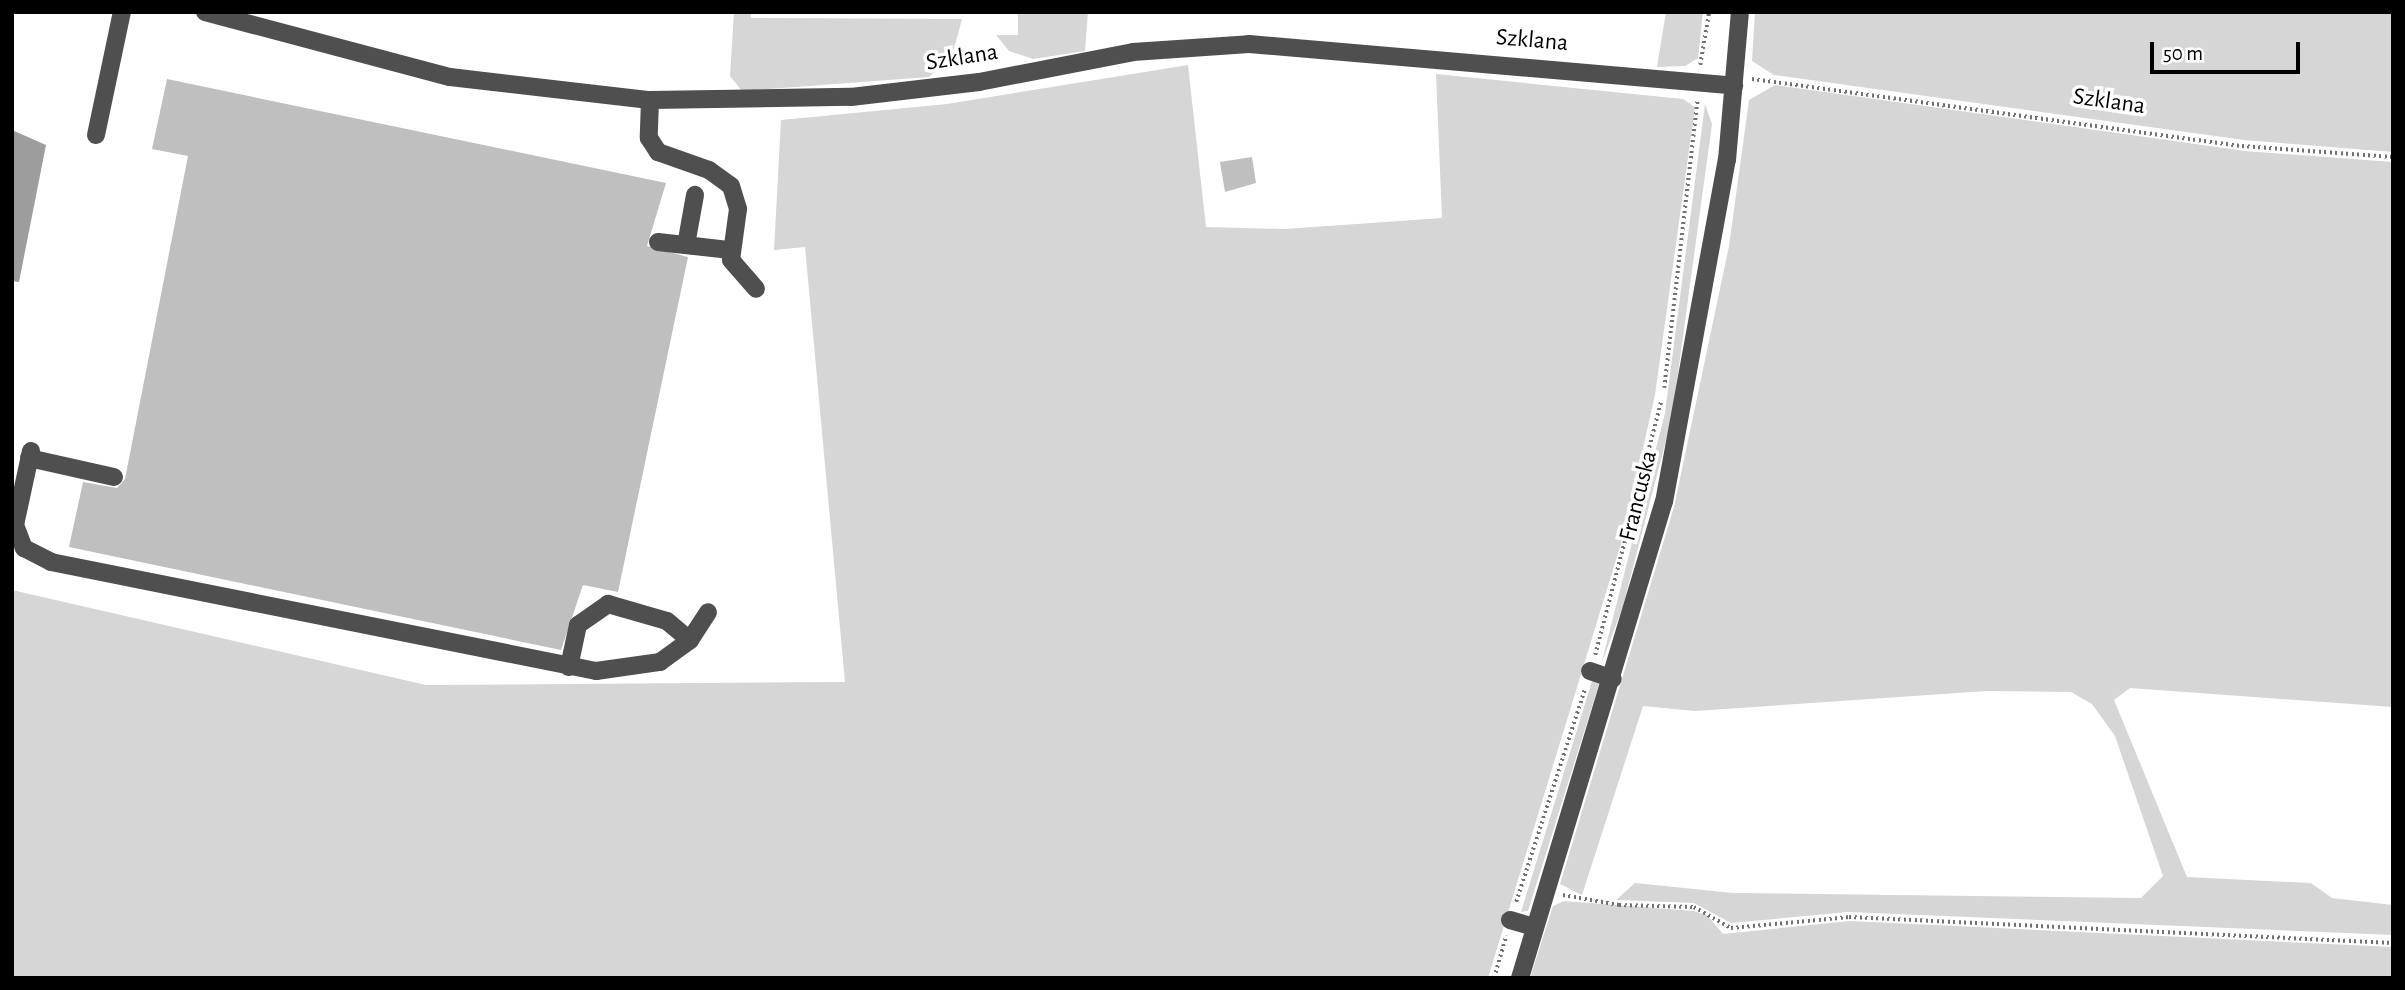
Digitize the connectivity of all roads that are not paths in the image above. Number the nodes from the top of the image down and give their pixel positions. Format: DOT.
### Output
graph roads {
  1 [pos="122,12"];
  2 [pos="205,12"];
  3 [pos="1740,12"];
  4 [pos="1735,82"];
  5 [pos="650,100"];
  6 [pos="96,135"];
  7 [pos="695,195"];
  8 [pos="658,242"];
  9 [pos="686,245"];
  10 [pos="729,250"];
  11 [pos="756,289"];
  12 [pos="114,477"];
  13 [pos="708,612"];
  14 [pos="690,640"];
  15 [pos="569,667"];
  16 [pos="1590,671"];
  17 [pos="1613,679"];
  18 [pos="1510,920"];
  19 [pos="1535,927"];
  20 [pos="1520,978"];
  1 -- 6 [label="street"];
  2 -- 5 [label="street, Szklana"];
  3 -- 4 [label="street, Francuska"];
  4 -- 5 [label="street, Szklana"];
  4 -- 17 [label="street, Francuska"];
  5 -- 10 [label="street"];
  7 -- 9 [label="street"];
  8 -- 9 [label="street"];
  9 -- 10 [label="street"];
  10 -- 11 [label="street"];
  12 -- 15 [label="street"];
  13 -- 14 [label="street"];
  14 -- 15 [label="street"];
  14 -- 15 [label="street"];
  16 -- 17 [label="street"];
  17 -- 19 [label="street, Francuska"];
  18 -- 19 [label="street"];
  19 -- 20 [label="street, Francuska"];
}
